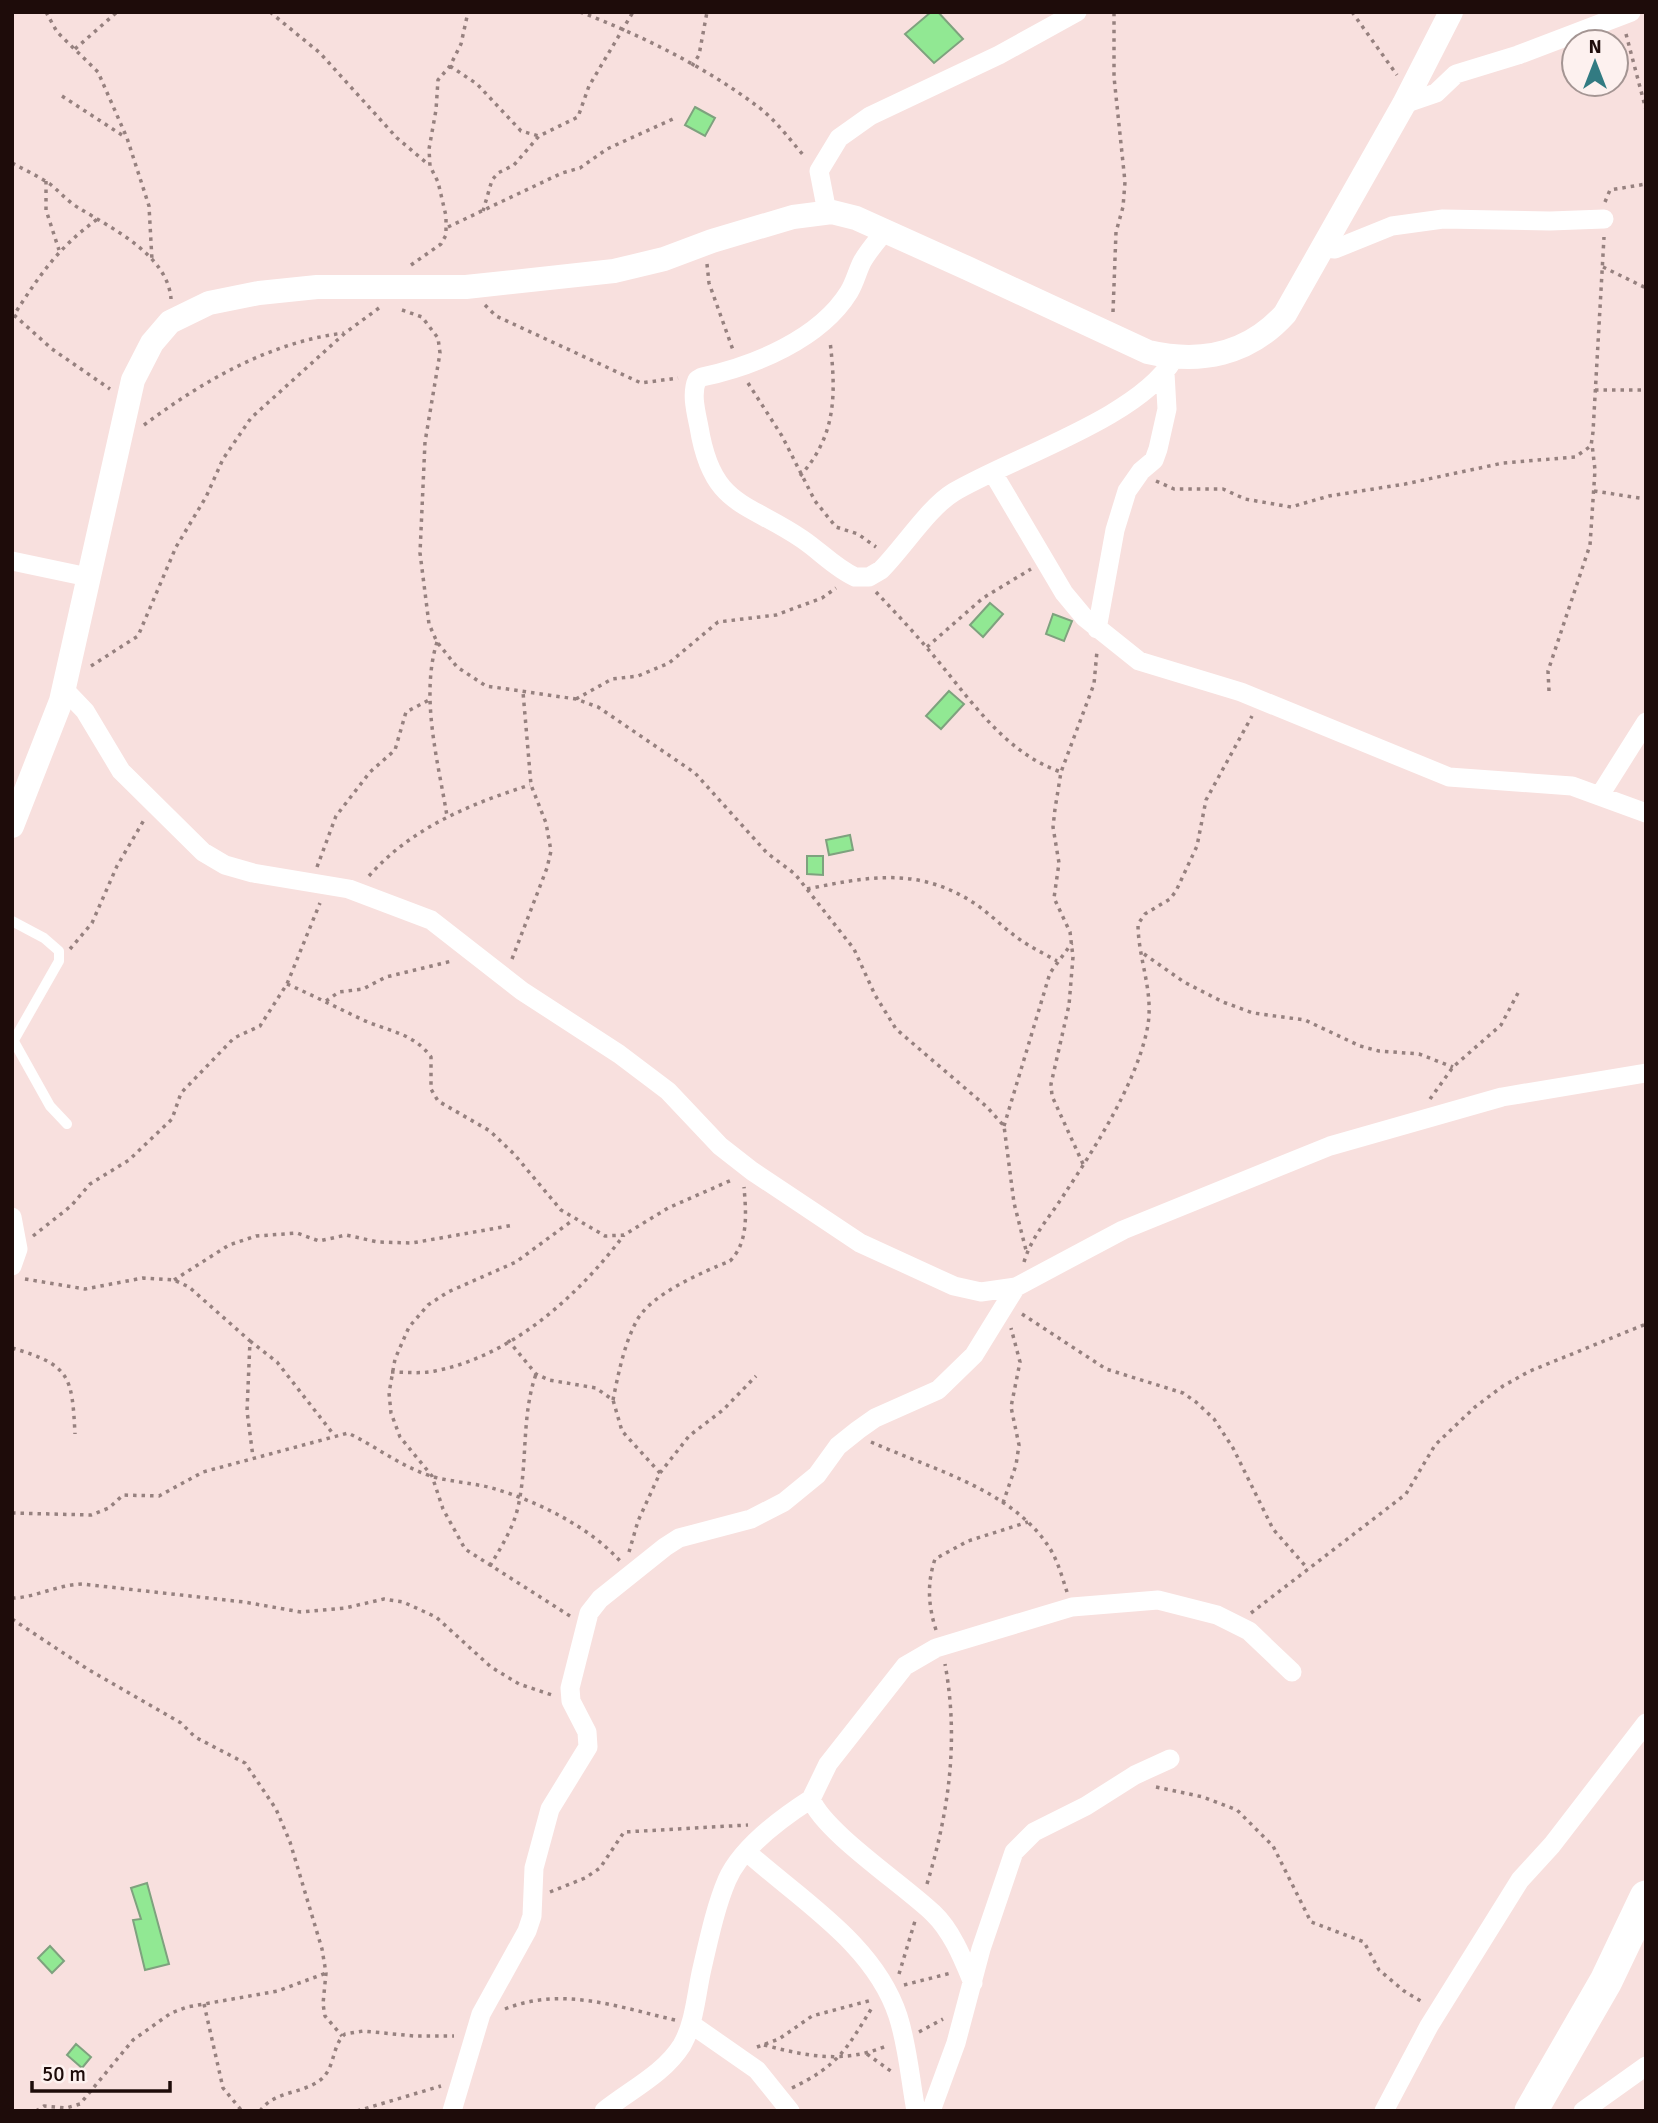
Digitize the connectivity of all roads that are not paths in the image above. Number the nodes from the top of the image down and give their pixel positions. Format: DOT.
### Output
graph roads {
  1 [pos="1077,12"];
  2 [pos="1451,12"];
  3 [pos="1625,14"];
  4 [pos="1408,96"];
  5 [pos="827,212"];
  6 [pos="1604,219"];
  7 [pos="885,231"];
  8 [pos="1323,248"];
  9 [pos="1188,357"];
  10 [pos="1165,373"];
  11 [pos="993,473"];
  12 [pos="12,561"];
  13 [pos="88,577"];
  14 [pos="1097,629"];
  15 [pos="66,690"];
  16 [pos="1646,722"];
  17 [pos="1600,795"];
  18 [pos="1646,813"];
  19 [pos="12,826"];
  20 [pos="12,921"];
  21 [pos="13,1039"];
  22 [pos="1646,1073"];
  23 [pos="67,1124"];
  24 [pos="12,1217"];
  25 [pos="16,1264"];
  26 [pos="1009,1299"];
  27 [pos="1292,1672"];
  28 [pos="1646,1723"];
  29 [pos="1170,1759"];
  30 [pos="811,1799"];
  31 [pos="748,1853"];
  32 [pos="1646,1897"];
  33 [pos="969,1974"];
  34 [pos="691,2024"];
  35 [pos="1646,2066"];
  36 [pos="452,2111"];
  37 [pos="604,2111"];
  38 [pos="790,2111"];
  39 [pos="916,2111"];
  40 [pos="931,2111"];
  41 [pos="1384,2111"];
  42 [pos="1531,2111"];
  43 [pos="1583,2111"];
  1 -- 5 [label="street"];
  2 -- 4 [label="street"];
  3 -- 4 [label="street"];
  4 -- 8 [label="street"];
  5 -- 7 [label="street"];
  5 -- 13 [label="street"];
  6 -- 8 [label="street"];
  7 -- 9 [label="street"];
  7 -- 11 [label="street"];
  8 -- 9 [label="street"];
  9 -- 10 [label="street"];
  10 -- 11 [label="street"];
  10 -- 14 [label="street"];
  11 -- 14 [label="street"];
  12 -- 13 [label="street"];
  13 -- 15 [label="street"];
  14 -- 17 [label="street"];
  15 -- 19 [label="street"];
  15 -- 26 [label="street"];
  16 -- 17 [label="street"];
  17 -- 18 [label="street"];
  20 -- 21 [label="lane"];
  21 -- 23 [label="lane"];
  22 -- 26 [label="street"];
  24 -- 25 [label="street"];
  26 -- 36 [label="street"];
  27 -- 30 [label="street"];
  28 -- 41 [label="street"];
  29 -- 33 [label="street"];
  30 -- 31 [label="street"];
  30 -- 33 [label="street"];
  31 -- 34 [label="street"];
  31 -- 39 [label="street"];
  32 -- 42 [label="highway"];
  33 -- 40 [label="street"];
  34 -- 37 [label="street"];
  34 -- 38 [label="street"];
  35 -- 43 [label="street"];
}
